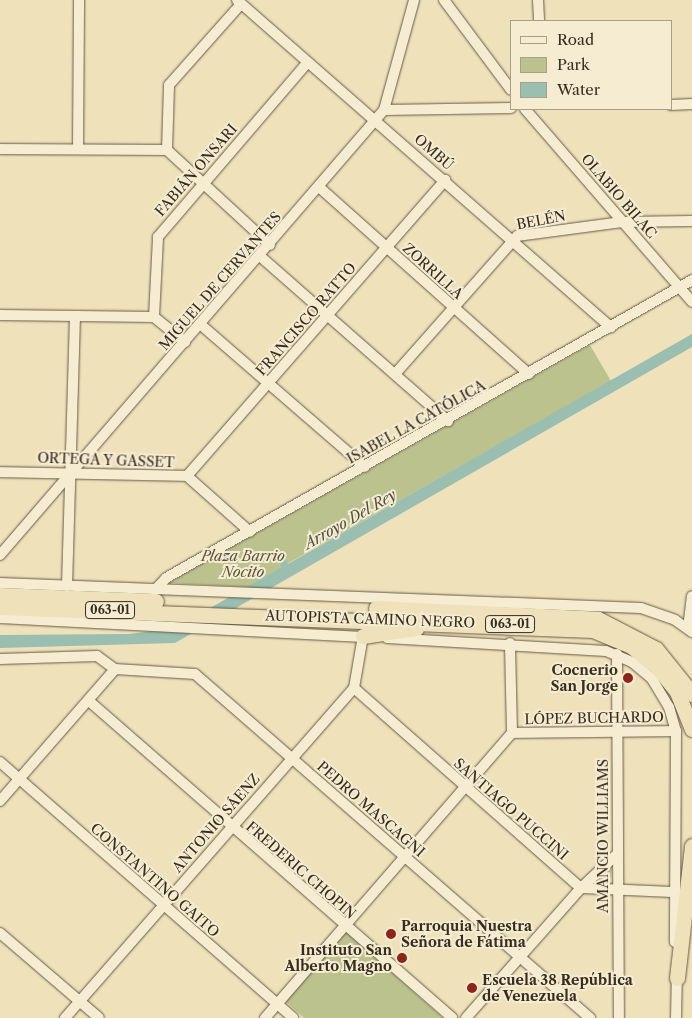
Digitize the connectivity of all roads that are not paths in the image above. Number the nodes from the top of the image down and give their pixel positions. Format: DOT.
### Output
graph roads {
  1 [pos="79,0"];
  2 [pos="414,0"];
  3 [pos="444,0"];
  4 [pos="538,0"];
  5 [pos="239,2"];
  6 [pos="539,20"];
  7 [pos="308,62"];
  8 [pos="510,89"];
  9 [pos="692,104"];
  10 [pos="672,105"];
  11 [pos="510,108"];
  12 [pos="384,110"];
  13 [pos="526,110"];
  14 [pos="375,119"];
  15 [pos="0,149"];
  16 [pos="78,149"];
  17 [pos="166,150"];
  18 [pos="445,180"];
  19 [pos="202,182"];
  20 [pos="319,187"];
  21 [pos="692,221"];
  22 [pos="622,222"];
  23 [pos="512,240"];
  24 [pos="270,245"];
  25 [pos="387,248"];
  26 [pos="261,256"];
  27 [pos="692,280"];
  28 [pos="682,286"];
  29 [pos="692,302"];
  30 [pos="452,306"];
  31 [pos="0,315"];
  32 [pos="326,315"];
  33 [pos="75,316"];
  34 [pos="154,316"];
  35 [pos="200,324"];
  36 [pos="611,327"];
  37 [pos="185,342"];
  38 [pos="395,374"];
  39 [pos="529,374"];
  40 [pos="268,383"];
  41 [pos="448,421"];
  42 [pos="365,467"];
  43 [pos="0,472"];
  44 [pos="71,472"];
  45 [pos="187,476"];
  46 [pos="250,532"];
  47 [pos="0,555"];
  48 [pos="0,583"];
  49 [pos="67,586"];
  50 [pos="155,590"];
  51 [pos="0,594"];
  52 [pos="692,596"];
  53 [pos="35,602"];
  54 [pos="280,605"];
  55 [pos="0,607"];
  56 [pos="0,618"];
  57 [pos="490,623"];
  58 [pos="690,630"];
  59 [pos="363,636"];
  60 [pos="510,643"];
  61 [pos="617,654"];
  62 [pos="0,659"];
  63 [pos="115,670"];
  64 [pos="354,688"];
  65 [pos="692,694"];
  66 [pos="89,700"];
  67 [pos="692,729"];
  68 [pos="616,731"];
  69 [pos="676,731"];
  70 [pos="512,733"];
  71 [pos="292,758"];
  72 [pos="0,762"];
  73 [pos="19,779"];
  74 [pos="464,788"];
  75 [pos="0,801"];
  76 [pos="231,827"];
  77 [pos="692,846"];
  78 [pos="616,855"];
  79 [pos="405,858"];
  80 [pos="581,888"];
  81 [pos="617,890"];
  82 [pos="673,892"];
  83 [pos="162,904"];
  84 [pos="344,926"];
  85 [pos="0,933"];
  86 [pos="520,957"];
  87 [pos="677,978"];
  88 [pos="80,1001"];
  89 [pos="276,1004"];
  90 [pos="65,1018"];
  91 [pos="99,1018"];
  92 [pos="265,1018"];
  93 [pos="293,1018"];
  94 [pos="452,1018"];
  95 [pos="466,1018"];
  96 [pos="590,1018"];
  97 [pos="618,1018"];
  98 [pos="676,1018"];
  1 -- 16 [label="street"];
  2 -- 12 [label="street, MIGUEL DE CERVANTES"];
  3 -- 8 [label="street"];
  4 -- 6 [label="street"];
  5 -- 7 [label="street, OMBÚ"];
  5 -- 17 [label="street"];
  7 -- 14 [label="street, OMBÚ"];
  7 -- 19 [label="street, FABIÁN ONSARI"];
  9 -- 10 [label="street"];
  11 -- 12 [label="street"];
  12 -- 14 [label="street, MIGUEL DE CERVANTES"];
  13 -- 22 [label="street, OLABIO BILAC"];
  14 -- 18 [label="street, OMBÚ"];
  14 -- 20 [label="street, MIGUEL DE CERVANTES"];
  15 -- 16 [label="street"];
  16 -- 17 [label="street"];
  17 -- 19 [label="street"];
  18 -- 23 [label="street, OMBÚ"];
  18 -- 25 [label="street, FRANCISCO RATTO"];
  19 -- 24 [label="street"];
  19 -- 34 [label="street, FABIÁN ONSARI"];
  20 -- 24 [label="street, MIGUEL DE CERVANTES"];
  20 -- 25 [label="street, ZORRILLA"];
  21 -- 22 [label="street, BELÉN"];
  22 -- 23 [label="street, BELÉN"];
  22 -- 28 [label="street, OLABIO BILAC"];
  23 -- 30 [label="street, BELÉN"];
  23 -- 36 [label="street, OMBÚ"];
  24 -- 26 [label="street, MIGUEL DE CERVANTES"];
  25 -- 30 [label="street, ZORRILLA"];
  25 -- 32 [label="street, FRANCISCO RATTO"];
  26 -- 32 [label="street"];
  26 -- 35 [label="street, MIGUEL DE CERVANTES"];
  27 -- 28 [label="street, ISABEL LA CATÓLICA"];
  28 -- 29 [label="street, OLABIO BILAC"];
  28 -- 36 [label="street, ISABEL LA CATÓLICA"];
  30 -- 38 [label="street, BELÉN"];
  30 -- 39 [label="street, ZORRILLA"];
  31 -- 33 [label="street"];
  32 -- 38 [label="street"];
  32 -- 40 [label="street, FRANCISCO RATTO"];
  33 -- 34 [label="street"];
  33 -- 44 [label="street"];
  34 -- 37 [label="street"];
  35 -- 37 [label="street, MIGUEL DE CERVANTES"];
  35 -- 40 [label="street"];
  36 -- 39 [label="street, ISABEL LA CATÓLICA"];
  37 -- 44 [label="street, MIGUEL DE CERVANTES"];
  38 -- 41 [label="street"];
  39 -- 41 [label="street, ISABEL LA CATÓLICA"];
  40 -- 42 [label="street"];
  40 -- 45 [label="street, FRANCISCO RATTO"];
  41 -- 42 [label="street, ISABEL LA CATÓLICA"];
  42 -- 46 [label="street, ISABEL LA CATÓLICA"];
  43 -- 44 [label="street, ORTEGA Y GASSET"];
  44 -- 45 [label="street, ORTEGA Y GASSET"];
  44 -- 47 [label="street, MIGUEL DE CERVANTES"];
  44 -- 49 [label="street"];
  45 -- 46 [label="street, ORTEGA Y GASSET"];
  46 -- 50 [label="street, ISABEL LA CATÓLICA"];
  48 -- 49 [label="street"];
  49 -- 50 [label="street"];
  50 -- 54 [label="street"];
  51 -- 53 [label="highway, AUTOPISTA CAMINO NEGRO / 063-01"];
  52 -- 58 [label="street"];
  53 -- 54 [label="highway, AUTOPISTA CAMINO NEGRO / 063-01"];
  53 -- 55 [label="highway, AUTOPISTA CAMINO NEGRO / 063-01"];
  54 -- 57 [label="highway, AUTOPISTA CAMINO NEGRO / 063-01"];
  54 -- 58 [label="street"];
  54 -- 65 [label="highway, AUTOPISTA CAMINO NEGRO / 063-01"];
  56 -- 59 [label="street"];
  57 -- 59 [label="highway"];
  57 -- 67 [label="highway, AUTOPISTA CAMINO NEGRO / 063-01"];
  59 -- 60 [label="street"];
  59 -- 64 [label="street"];
  60 -- 61 [label="street"];
  60 -- 70 [label="street"];
  61 -- 68 [label="street, AMANCIO WILLIAMS"];
  61 -- 69 [label="street"];
  62 -- 63 [label="street"];
  63 -- 66 [label="street"];
  63 -- 71 [label="street, PEDRO MASCAGNI"];
  64 -- 71 [label="street, ANTONIO SÁENZ"];
  64 -- 74 [label="street, SANTIAGO PUCCINI"];
  66 -- 73 [label="street"];
  66 -- 76 [label="street, FREDERIC CHOPIN"];
  68 -- 69 [label="street, LÓPEZ BUCHARDO"];
  68 -- 70 [label="street, LÓPEZ BUCHARDO"];
  68 -- 78 [label="street, AMANCIO WILLIAMS"];
  69 -- 82 [label="street"];
  70 -- 74 [label="street"];
  71 -- 76 [label="street, ANTONIO SÁENZ"];
  71 -- 79 [label="street, PEDRO MASCAGNI"];
  72 -- 73 [label="street, CONSTANTINO GAITO"];
  73 -- 75 [label="street"];
  73 -- 83 [label="street, CONSTANTINO GAITO"];
  74 -- 79 [label="street"];
  74 -- 80 [label="street, SANTIAGO PUCCINI"];
  76 -- 83 [label="street, ANTONIO SÁENZ"];
  76 -- 84 [label="street, FREDERIC CHOPIN"];
  77 -- 87 [label="highway"];
  78 -- 80 [label="street"];
  78 -- 81 [label="street, AMANCIO WILLIAMS"];
  79 -- 84 [label="street"];
  79 -- 86 [label="street, PEDRO MASCAGNI"];
  80 -- 81 [label="street"];
  80 -- 86 [label="street"];
  81 -- 82 [label="street"];
  81 -- 97 [label="street, AMANCIO WILLIAMS"];
  82 -- 87 [label="street"];
  83 -- 88 [label="street, ANTONIO SÁENZ"];
  83 -- 89 [label="street, CONSTANTINO GAITO"];
  84 -- 89 [label="street"];
  84 -- 94 [label="street, FREDERIC CHOPIN"];
  85 -- 88 [label="street"];
  86 -- 95 [label="street"];
  86 -- 96 [label="street, PEDRO MASCAGNI"];
  87 -- 98 [label="street"];
  88 -- 90 [label="street, ANTONIO SÁENZ"];
  88 -- 91 [label="street"];
  89 -- 92 [label="street"];
  89 -- 93 [label="street, CONSTANTINO GAITO"];
}
